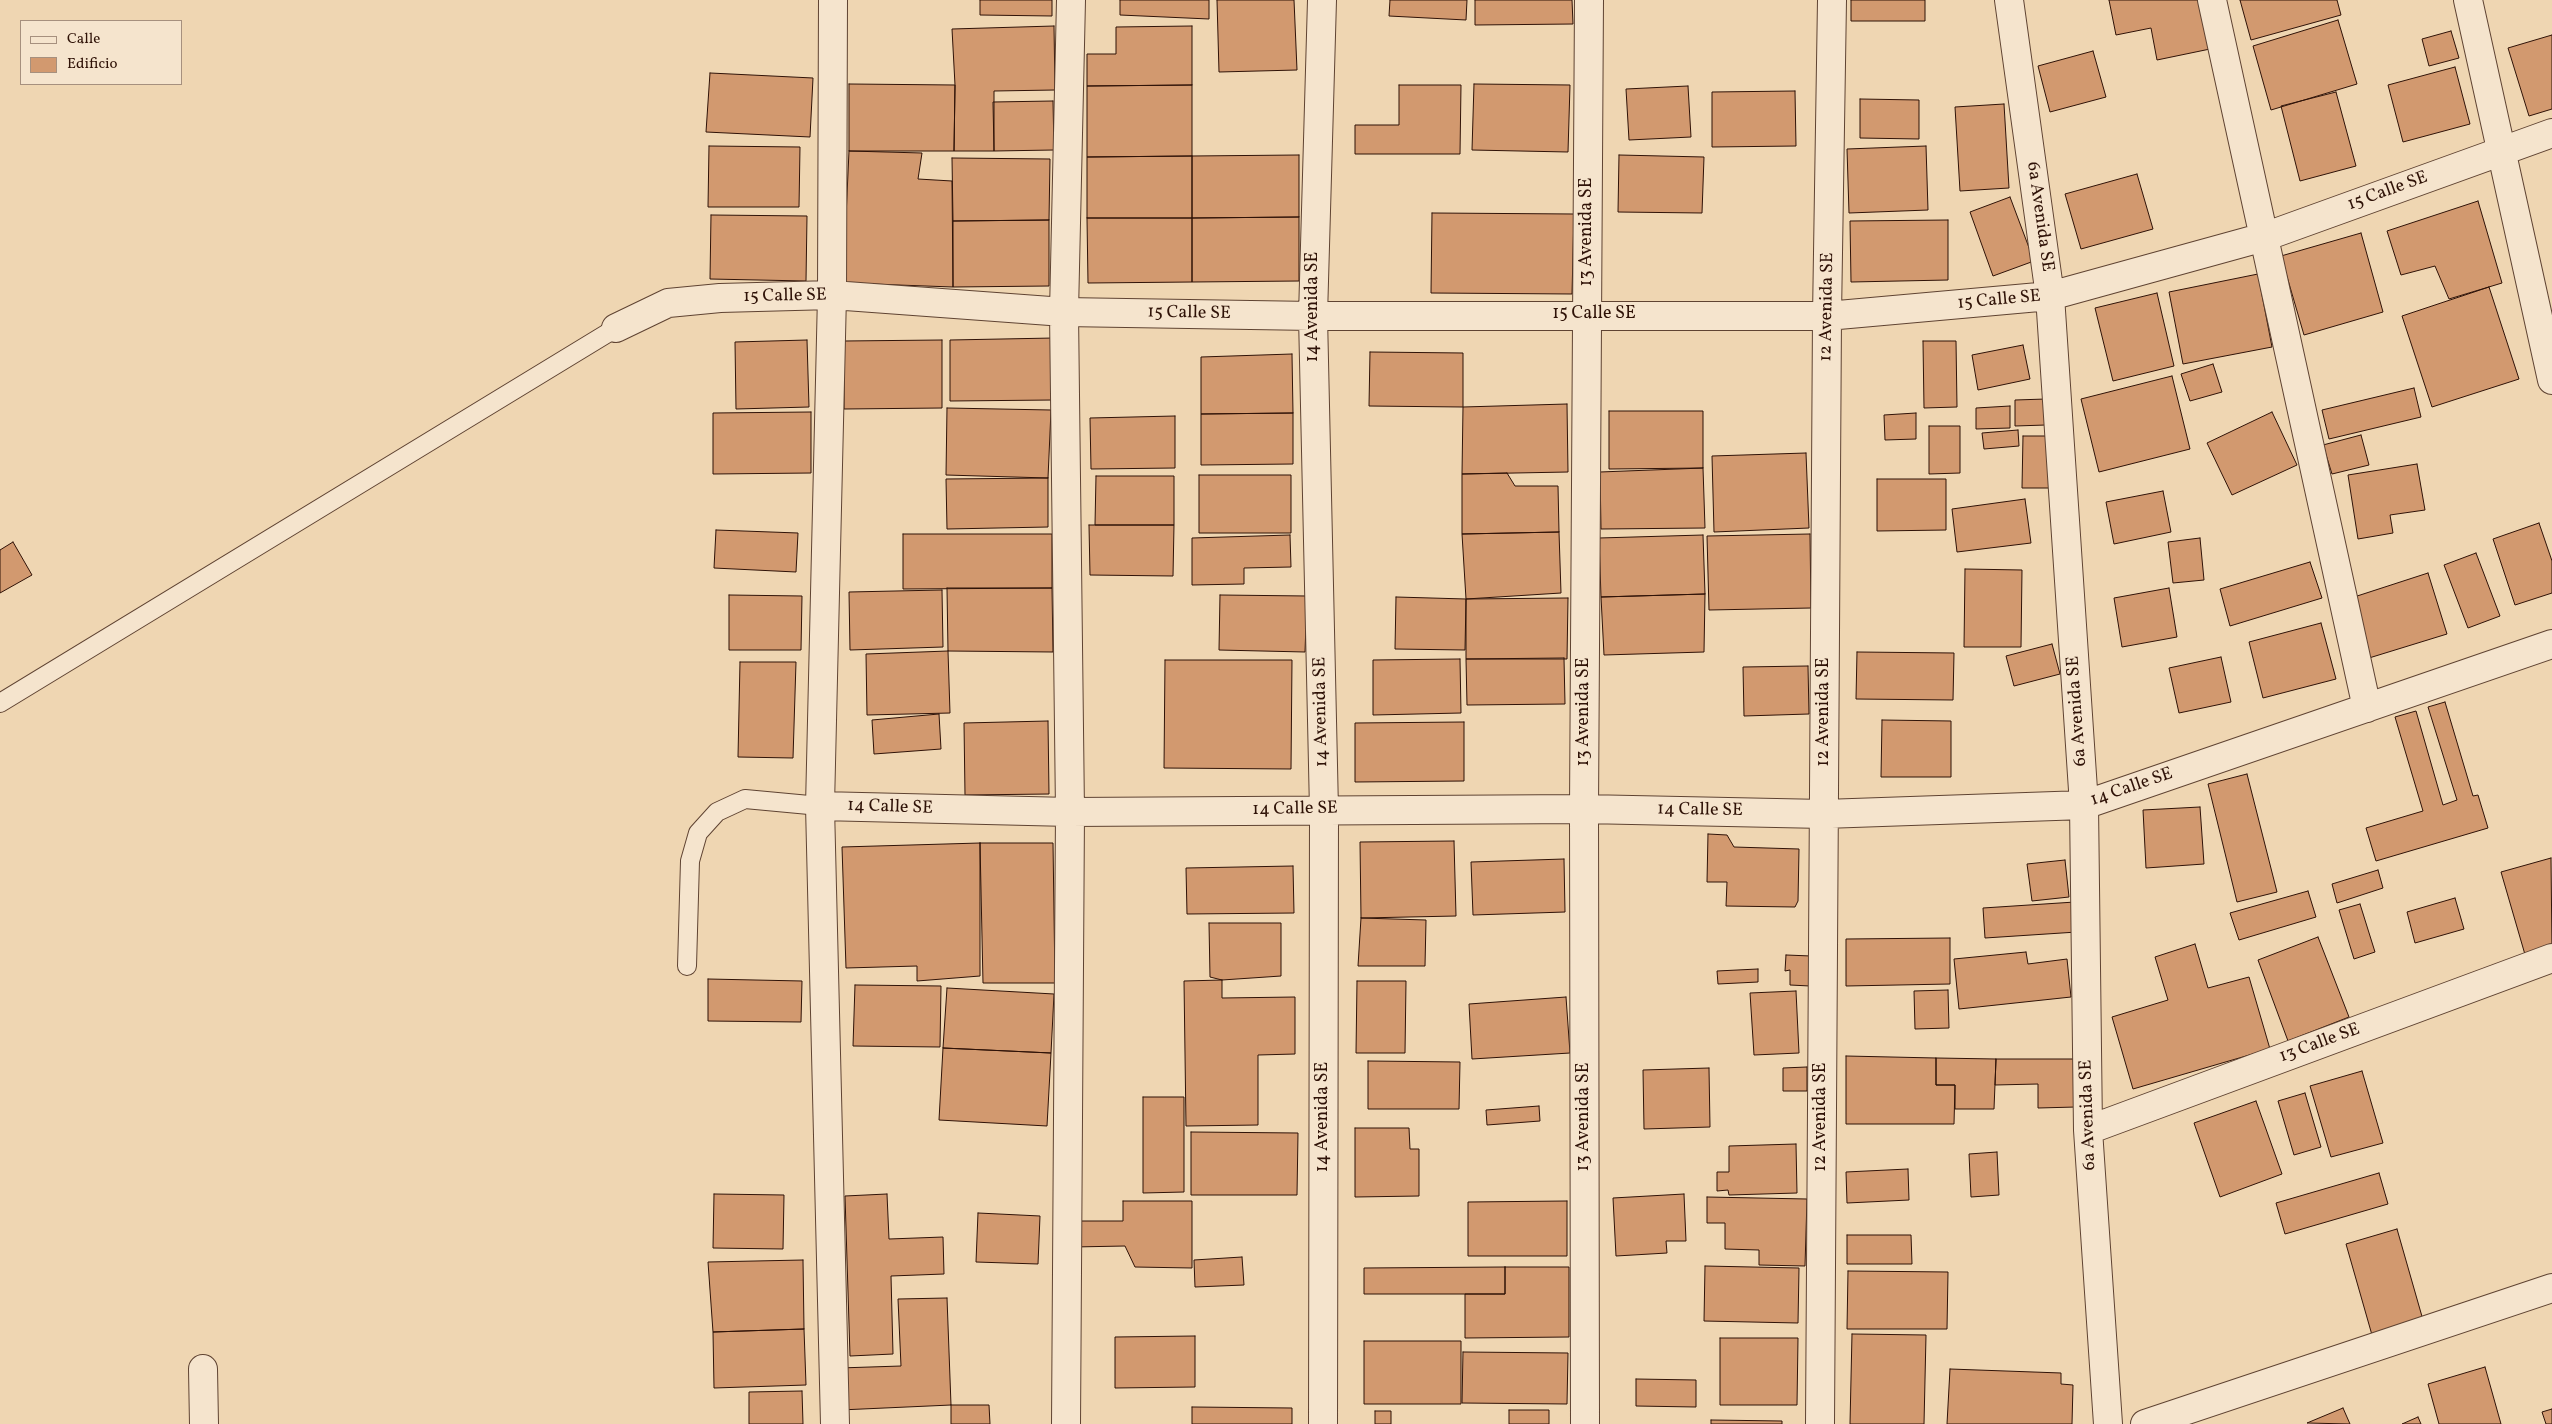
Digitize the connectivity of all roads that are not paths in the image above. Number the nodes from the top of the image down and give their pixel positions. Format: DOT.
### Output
graph roads {
  1 [pos="833,0"];
  2 [pos="1072,0"];
  3 [pos="1322,0"];
  4 [pos="1589,0"];
  5 [pos="1832,0"];
  6 [pos="2009,0"];
  7 [pos="2212,0"];
  8 [pos="2468,0"];
  9 [pos="2552,133"];
  10 [pos="2500,151"];
  11 [pos="2264,237"];
  12 [pos="832,295"];
  13 [pos="2050,296"];
  14 [pos="1064,312"];
  15 [pos="1588,315"];
  16 [pos="1313,316"];
  17 [pos="1828,316"];
  18 [pos="616,328"];
  19 [pos="2552,380"];
  20 [pos="2552,644"];
  21 [pos="0,703"];
  22 [pos="2367,708"];
  23 [pos="2084,805"];
  24 [pos="820,806"];
  25 [pos="1584,809"];
  26 [pos="1324,810"];
  27 [pos="1070,812"];
  28 [pos="1824,814"];
  29 [pos="2552,958"];
  30 [pos="687,966"];
  31 [pos="2088,1130"];
  32 [pos="2552,1288"];
  33 [pos="203,1370"];
  34 [pos="204,1424"];
  35 [pos="835,1424"];
  36 [pos="1066,1424"];
  37 [pos="1322,1424"];
  38 [pos="1586,1424"];
  39 [pos="1820,1424"];
  40 [pos="2108,1424"];
  41 [pos="2144,1424"];
  1 -- 12 [label="street"];
  2 -- 14 [label="street"];
  3 -- 16 [label="street, 14 Avenida SE"];
  4 -- 15 [label="street, 13 Avenida SE"];
  5 -- 17 [label="street, 12 Avenida SE"];
  6 -- 13 [label="street, 6a Avenida SE"];
  7 -- 11 [label="street"];
  8 -- 10 [label="street"];
  9 -- 10 [label="street, 15 Calle SE"];
  10 -- 11 [label="street, 15 Calle SE"];
  10 -- 19 [label="street"];
  11 -- 13 [label="street, 15 Calle SE"];
  11 -- 22 [label="street"];
  12 -- 14 [label="street, 15 Calle SE"];
  12 -- 18 [label="street, 15 Calle SE"];
  12 -- 24 [label="street"];
  13 -- 17 [label="street, 15 Calle SE"];
  13 -- 23 [label="street, 6a Avenida SE"];
  14 -- 16 [label="street, 15 Calle SE"];
  14 -- 27 [label="street"];
  15 -- 16 [label="street, 15 Calle SE"];
  15 -- 17 [label="street, 15 Calle SE"];
  15 -- 25 [label="street, 13 Avenida SE"];
  16 -- 26 [label="street, 14 Avenida SE"];
  17 -- 28 [label="street, 12 Avenida SE"];
  18 -- 21 [label="lane"];
  20 -- 22 [label="street, 14 Calle SE"];
  22 -- 23 [label="street, 14 Calle SE"];
  23 -- 28 [label="street, 14 Calle SE"];
  23 -- 31 [label="street, 6a Avenida SE"];
  24 -- 27 [label="street, 14 Calle SE"];
  24 -- 30 [label="lane"];
  24 -- 35 [label="street"];
  25 -- 26 [label="street, 14 Calle SE"];
  25 -- 28 [label="street, 14 Calle SE"];
  25 -- 38 [label="street, 13 Avenida SE"];
  26 -- 27 [label="street, 14 Calle SE"];
  26 -- 37 [label="street, 14 Avenida SE"];
  27 -- 36 [label="street"];
  28 -- 39 [label="street, 12 Avenida SE"];
  29 -- 31 [label="street, 13 Calle SE"];
  31 -- 40 [label="street, 6a Avenida SE"];
  32 -- 41 [label="street"];
  33 -- 34 [label="street"];
}
